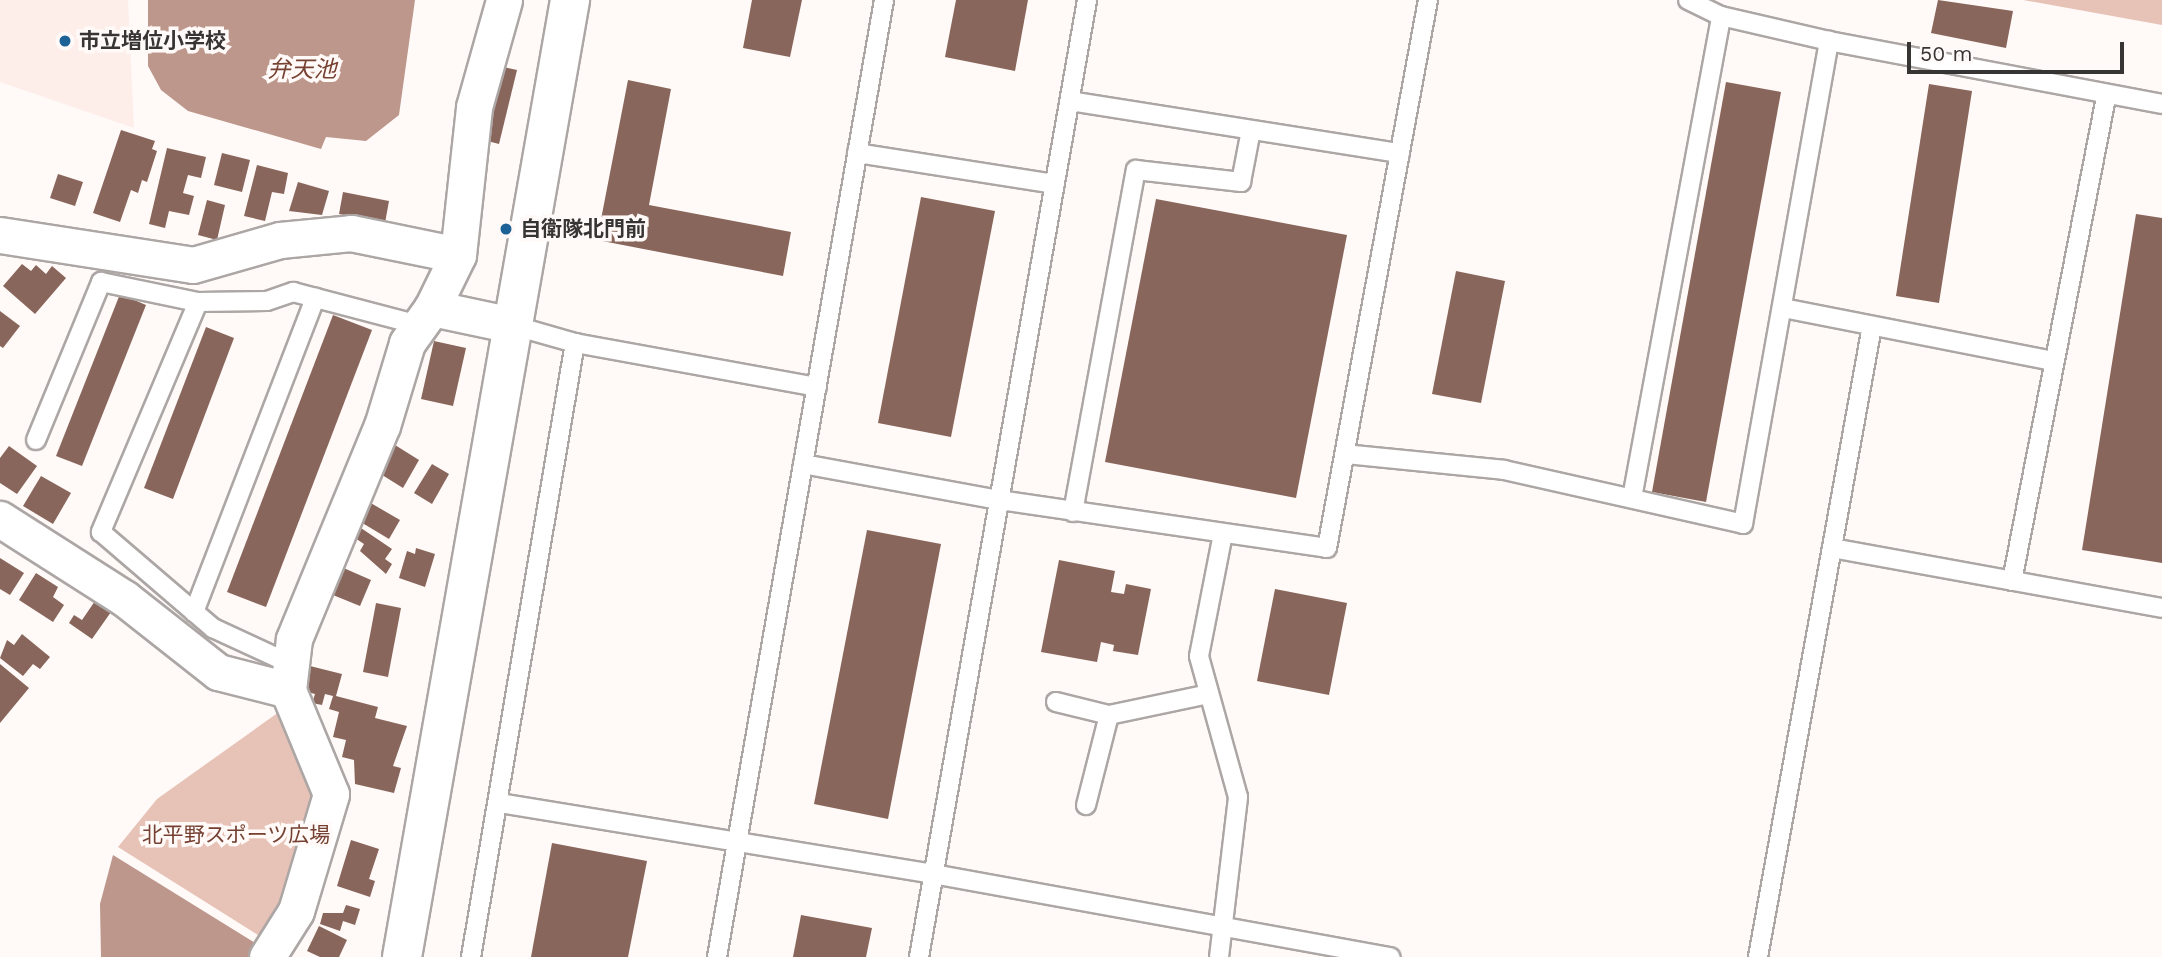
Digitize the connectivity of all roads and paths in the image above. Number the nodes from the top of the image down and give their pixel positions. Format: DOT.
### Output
graph roads {
  1 [pos="504,0"];
  2 [pos="570,0"];
  3 [pos="884,0"];
  4 [pos="1087,0"];
  5 [pos="1428,0"];
  6 [pos="1688,0"];
  7 [pos="1721,16"];
  8 [pos="1829,41"];
  9 [pos="2107,93"];
  10 [pos="1070,101"];
  11 [pos="2162,104"];
  12 [pos="1251,130"];
  13 [pos="858,153"];
  14 [pos="1400,153"];
  15 [pos="1055,184"];
  16 [pos="0,235"];
  17 [pos="458,256"];
  18 [pos="314,298"];
  19 [pos="198,302"];
  20 [pos="1783,308"];
  21 [pos="426,317"];
  22 [pos="512,325"];
  23 [pos="1872,326"];
  24 [pos="575,343"];
  25 [pos="2054,361"];
  26 [pos="817,387"];
  27 [pos="36,440"];
  28 [pos="1345,454"];
  29 [pos="803,464"];
  30 [pos="1632,498"];
  31 [pos="999,500"];
  32 [pos="1073,512"];
  33 [pos="0,519"];
  34 [pos="1223,534"];
  35 [pos="1832,548"];
  36 [pos="2012,581"];
  37 [pos="2162,608"];
  38 [pos="194,612"];
  39 [pos="290,677"];
  40 [pos="1209,694"];
  41 [pos="1056,702"];
  42 [pos="1109,715"];
  43 [pos="500,803"];
  44 [pos="1086,805"];
  45 [pos="737,842"];
  46 [pos="933,874"];
  47 [pos="1224,929"];
  48 [pos="267,957"];
  49 [pos="402,957"];
  50 [pos="471,957"];
  51 [pos="718,957"];
  52 [pos="919,957"];
  53 [pos="1219,957"];
  54 [pos="1391,957"];
  55 [pos="1758,957"];
  1 -- 17 [label="street"];
  2 -- 22 [label="street"];
  3 -- 13 [label="lane"];
  4 -- 10 [label="lane"];
  5 -- 14 [label="lane"];
  6 -- 7 [label="lane"];
  7 -- 8 [label="lane"];
  7 -- 30 [label="lane"];
  8 -- 9 [label="lane"];
  8 -- 20 [label="lane"];
  9 -- 11 [label="lane"];
  9 -- 25 [label="lane"];
  10 -- 12 [label="lane"];
  10 -- 15 [label="lane"];
  12 -- 14 [label="lane"];
  12 -- 32 [label="lane"];
  13 -- 15 [label="lane"];
  13 -- 26 [label="lane"];
  14 -- 28 [label="lane"];
  15 -- 31 [label="lane"];
  16 -- 17 [label="street"];
  17 -- 21 [label="street"];
  18 -- 19 [label="lane"];
  18 -- 21 [label="lane"];
  18 -- 38 [label="lane"];
  19 -- 27 [label="lane"];
  19 -- 38 [label="lane"];
  20 -- 23 [label="lane"];
  20 -- 30 [label="lane"];
  21 -- 22 [label="street"];
  21 -- 39 [label="street"];
  22 -- 24 [label="lane"];
  22 -- 49 [label="street"];
  23 -- 25 [label="lane"];
  23 -- 35 [label="lane"];
  24 -- 26 [label="lane"];
  24 -- 43 [label="lane"];
  25 -- 36 [label="lane"];
  26 -- 29 [label="lane"];
  28 -- 30 [label="lane"];
  28 -- 34 [label="lane"];
  29 -- 31 [label="lane"];
  29 -- 45 [label="lane"];
  31 -- 32 [label="lane"];
  31 -- 46 [label="lane"];
  32 -- 34 [label="lane"];
  33 -- 39 [label="street"];
  34 -- 40 [label="lane"];
  35 -- 36 [label="lane"];
  35 -- 55 [label="lane"];
  36 -- 37 [label="lane"];
  38 -- 39 [label="lane"];
  39 -- 48 [label="street"];
  40 -- 42 [label="lane"];
  40 -- 47 [label="lane"];
  41 -- 42 [label="lane"];
  42 -- 44 [label="lane"];
  43 -- 45 [label="lane"];
  43 -- 50 [label="lane"];
  45 -- 46 [label="lane"];
  45 -- 51 [label="lane"];
  46 -- 47 [label="lane"];
  46 -- 52 [label="lane"];
  47 -- 53 [label="lane"];
  47 -- 54 [label="lane"];
}
